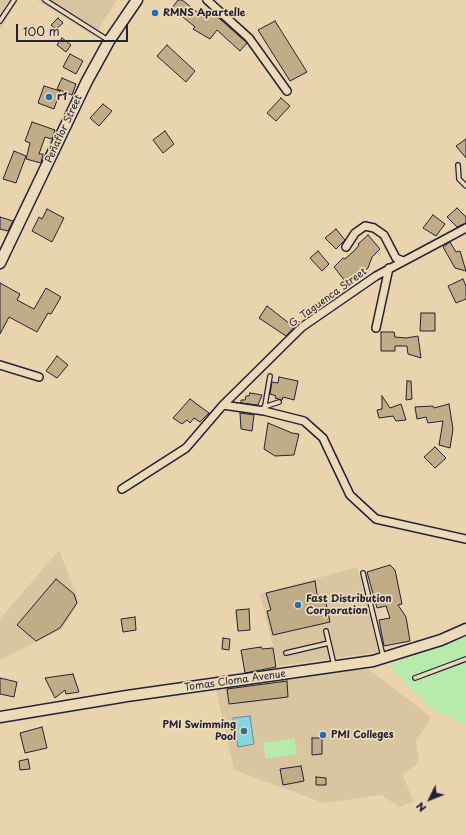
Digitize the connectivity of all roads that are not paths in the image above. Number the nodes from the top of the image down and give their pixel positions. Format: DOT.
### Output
graph roads {
  1 [pos="14,0"];
  2 [pos="45,0"];
  3 [pos="137,0"];
  4 [pos="207,0"];
  5 [pos="0,21"];
  6 [pos="109,41"];
  7 [pos="288,91"];
  8 [pos="458,165"];
  9 [pos="466,186"];
  10 [pos="466,228"];
  11 [pos="346,247"];
  12 [pos="403,261"];
  13 [pos="0,263"];
  14 [pos="389,268"];
  15 [pos="376,328"];
  16 [pos="0,365"];
  17 [pos="270,376"];
  18 [pos="39,377"];
  19 [pos="279,402"];
  20 [pos="223,405"];
  21 [pos="264,409"];
  22 [pos="122,489"];
  23 [pos="466,540"];
  24 [pos="363,573"];
  25 [pos="466,629"];
  26 [pos="326,631"];
  27 [pos="329,644"];
  28 [pos="286,653"];
  29 [pos="384,657"];
  30 [pos="466,659"];
  31 [pos="335,666"];
  32 [pos="415,678"];
  33 [pos="0,717"];
  1 -- 5 [label="lane"];
  2 -- 6 [label="lane"];
  3 -- 6 [label="main road, Peñaflor Street"];
  4 -- 7 [label="street"];
  6 -- 13 [label="main road, Peñaflor Street"];
  8 -- 9 [label="lane"];
  10 -- 12 [label="street, G. Taguenca Street"];
  11 -- 12 [label="street"];
  12 -- 14 [label="street, G. Taguenca Street"];
  14 -- 15 [label="street"];
  14 -- 20 [label="street, G. Taguenca Street"];
  16 -- 18 [label="street"];
  17 -- 21 [label="lane"];
  19 -- 21 [label="lane"];
  20 -- 21 [label="street"];
  20 -- 22 [label="street, G. Taguenca Street"];
  21 -- 23 [label="street"];
  24 -- 29 [label="lane"];
  25 -- 29 [label="main road, Tomas Cloma Avenue"];
  26 -- 27 [label="lane"];
  27 -- 28 [label="lane"];
  27 -- 31 [label="lane"];
  29 -- 31 [label="main road, Tomas Cloma Avenue"];
  30 -- 32 [label="lane"];
  31 -- 33 [label="main road, Tomas Cloma Avenue"];
}
